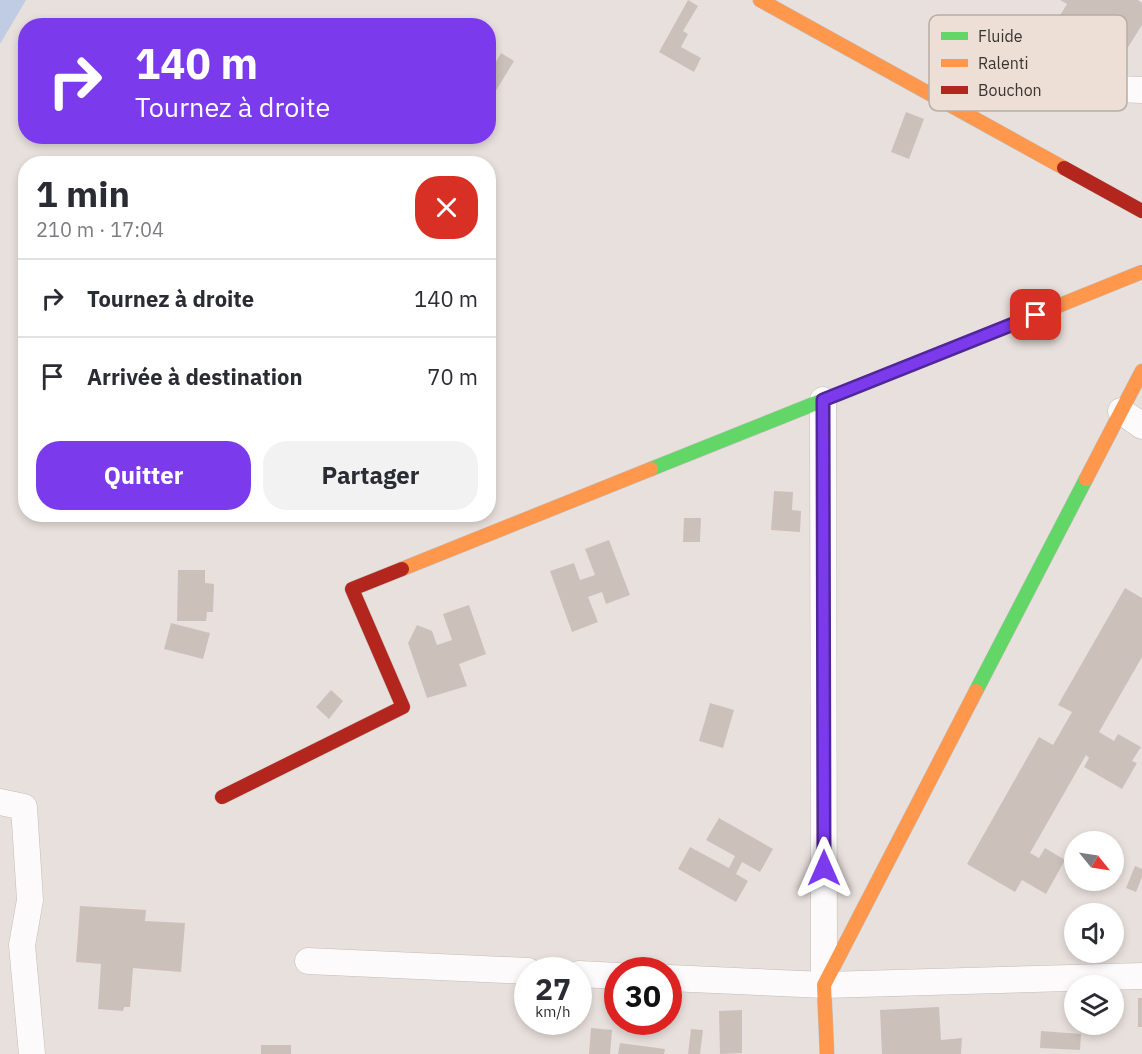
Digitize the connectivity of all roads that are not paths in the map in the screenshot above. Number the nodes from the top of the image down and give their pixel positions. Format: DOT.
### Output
graph roads {
  1 [pos="760,0"];
  2 [pos="1127,89"];
  3 [pos="1142,90"];
  4 [pos="929,93"];
  5 [pos="961,111"];
  6 [pos="1142,211"];
  7 [pos="1142,272"];
  8 [pos="1142,371"];
  9 [pos="823,400"];
  10 [pos="1122,411"];
  11 [pos="1142,426"];
  12 [pos="222,797"];
  13 [pos="0,801"];
  14 [pos="308,961"];
  15 [pos="514,970"];
  16 [pos="1142,976"];
  17 [pos="682,979"];
  18 [pos="824,985"];
  19 [pos="32,1054"];
  20 [pos="827,1054"];
  1 -- 4 [label="street"];
  2 -- 3 [label="street"];
  5 -- 6 [label="street"];
  7 -- 9 [label="street"];
  8 -- 10 [label="street"];
  9 -- 12 [label="street"];
  9 -- 18 [label="street"];
  10 -- 11 [label="street"];
  10 -- 18 [label="street"];
  13 -- 19 [label="street"];
  14 -- 15 [label="street"];
  16 -- 18 [label="street"];
  17 -- 18 [label="street"];
  18 -- 20 [label="street"];
}
